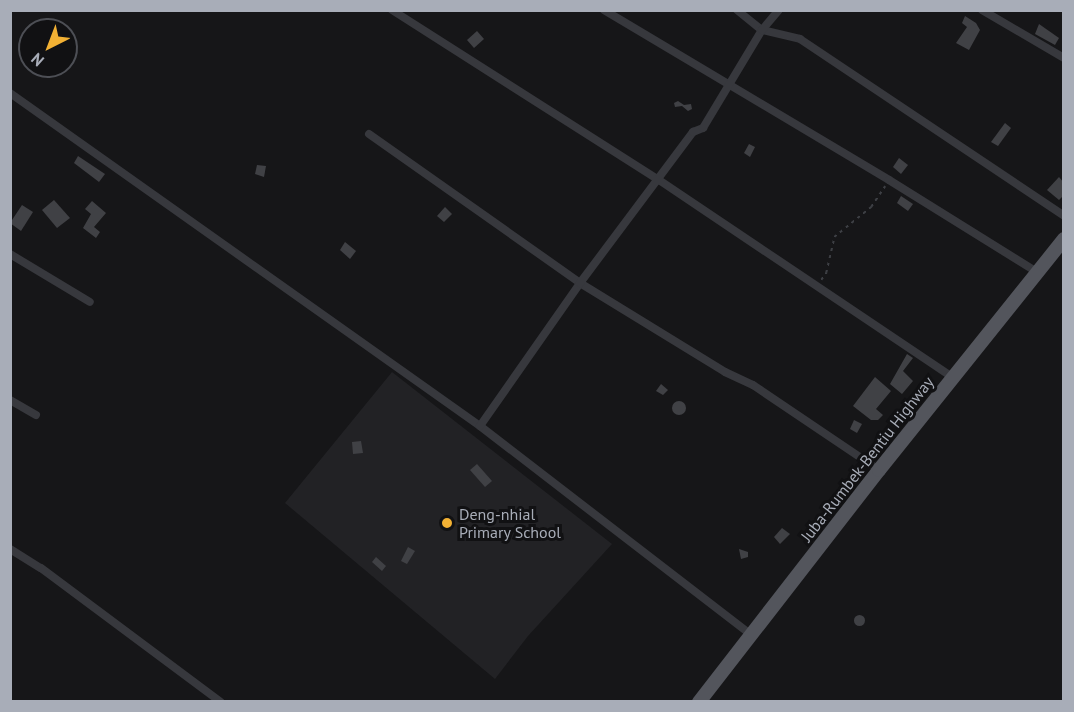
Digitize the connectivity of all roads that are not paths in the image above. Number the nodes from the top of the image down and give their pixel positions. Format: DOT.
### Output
graph roads {
  1 [pos="392,10"];
  2 [pos="604,10"];
  3 [pos="737,10"];
  4 [pos="779,10"];
  5 [pos="982,10"];
  6 [pos="762,30"];
  7 [pos="1064,58"];
  8 [pos="729,86"];
  9 [pos="10,93"];
  10 [pos="369,134"];
  11 [pos="659,180"];
  12 [pos="1064,216"];
  13 [pos="1064,239"];
  14 [pos="10,254"];
  15 [pos="1037,272"];
  16 [pos="580,283"];
  17 [pos="90,302"];
  18 [pos="952,377"];
  19 [pos="10,400"];
  20 [pos="36,415"];
  21 [pos="480,426"];
  22 [pos="879,470"];
  23 [pos="10,549"];
  24 [pos="751,635"];
  25 [pos="699,701"];
  26 [pos="221,702"];
  1 -- 11 [label="street"];
  2 -- 8 [label="street"];
  3 -- 6 [label="street"];
  4 -- 6 [label="street"];
  5 -- 7 [label="street"];
  6 -- 8 [label="street"];
  6 -- 12 [label="street"];
  8 -- 11 [label="street"];
  8 -- 15 [label="street"];
  9 -- 21 [label="street"];
  10 -- 16 [label="street"];
  11 -- 16 [label="street"];
  11 -- 18 [label="street"];
  13 -- 15 [label="main road, Juba-Rumbek-Bentiu Highway"];
  14 -- 17 [label="street"];
  15 -- 18 [label="main road, Juba-Rumbek-Bentiu Highway"];
  16 -- 21 [label="street"];
  16 -- 22 [label="street"];
  18 -- 22 [label="main road, Juba-Rumbek-Bentiu Highway"];
  19 -- 20 [label="street"];
  21 -- 24 [label="street"];
  22 -- 24 [label="main road, Juba-Rumbek-Bentiu Highway"];
  23 -- 26 [label="street"];
  24 -- 25 [label="main road, Juba-Rumbek-Bentiu Highway"];
}
